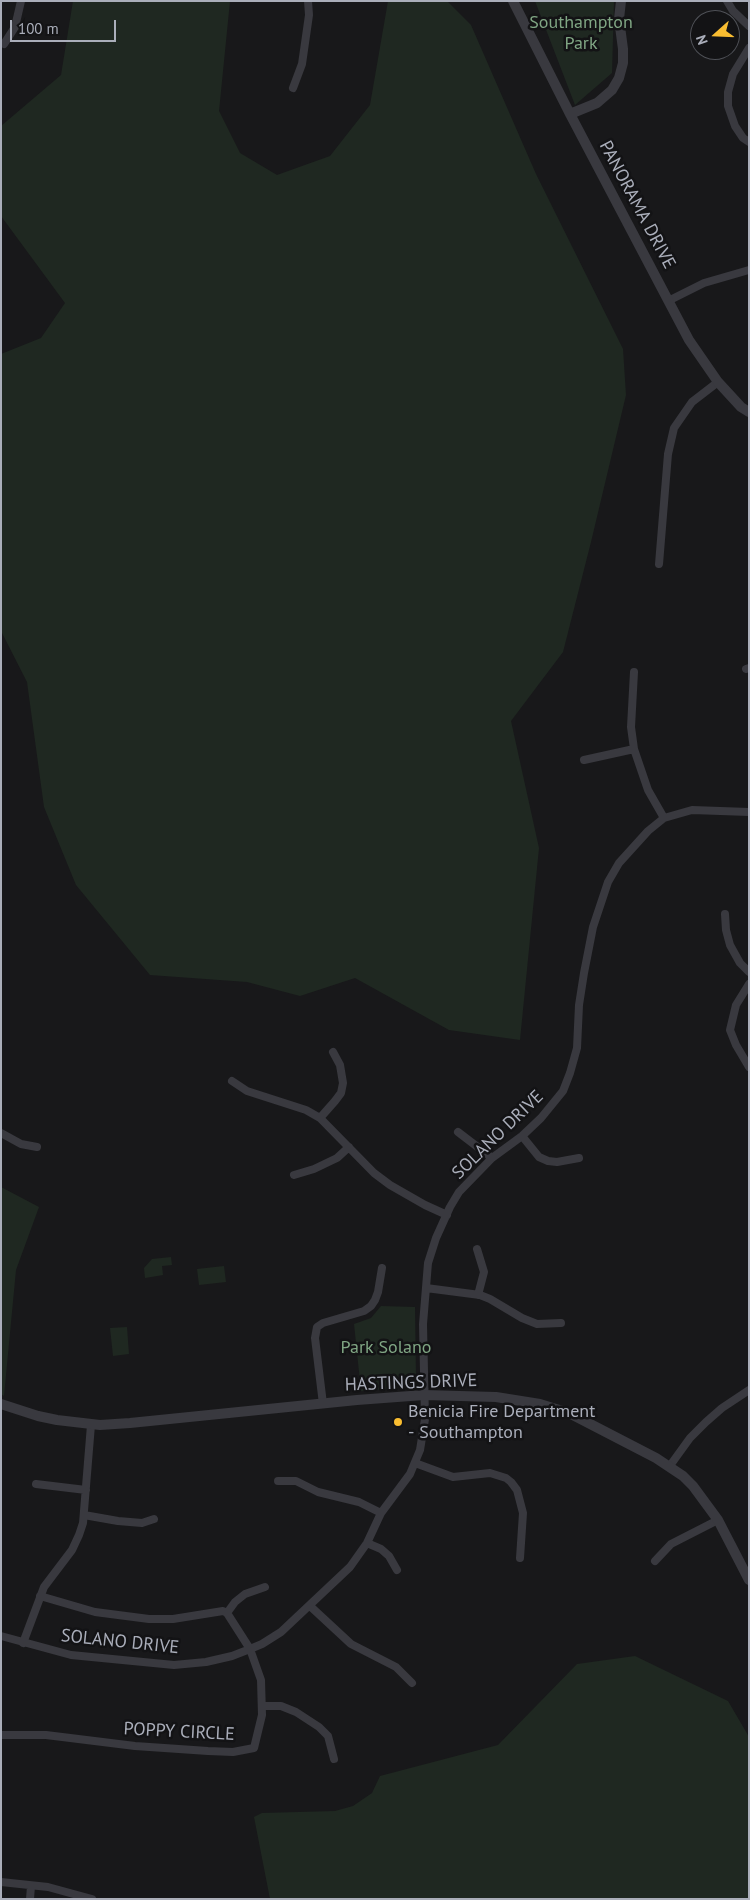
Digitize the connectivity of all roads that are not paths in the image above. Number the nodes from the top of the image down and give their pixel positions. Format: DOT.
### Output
graph roads {
  1 [pos="20,1"];
  2 [pos="308,1"];
  3 [pos="513,1"];
  4 [pos="621,1"];
  5 [pos="726,1"];
  6 [pos="749,26"];
  7 [pos="4,44"];
  8 [pos="749,48"];
  9 [pos="293,88"];
  10 [pos="570,114"];
  11 [pos="749,142"];
  12 [pos="749,270"];
  13 [pos="668,301"];
  14 [pos="718,382"];
  15 [pos="749,412"];
  16 [pos="659,564"];
  17 [pos="634,672"];
  18 [pos="634,749"];
  19 [pos="584,760"];
  20 [pos="749,812"];
  21 [pos="664,818"];
  22 [pos="725,914"];
  23 [pos="749,972"];
  24 [pos="749,984"];
  25 [pos="333,1052"];
  26 [pos="749,1067"];
  27 [pos="232,1081"];
  28 [pos="320,1118"];
  29 [pos="458,1132"];
  30 [pos="1,1133"];
  31 [pos="522,1136"];
  32 [pos="37,1147"];
  33 [pos="349,1147"];
  34 [pos="492,1158"];
  35 [pos="578,1158"];
  36 [pos="294,1175"];
  37 [pos="446,1215"];
  38 [pos="477,1249"];
  39 [pos="382,1268"];
  40 [pos="426,1288"];
  41 [pos="478,1295"];
  42 [pos="561,1323"];
  43 [pos="749,1390"];
  44 [pos="424,1395"];
  45 [pos="1,1404"];
  46 [pos="323,1404"];
  47 [pos="91,1424"];
  48 [pos="415,1463"];
  49 [pos="670,1467"];
  50 [pos="278,1481"];
  51 [pos="36,1484"];
  52 [pos="86,1490"];
  53 [pos="381,1513"];
  54 [pos="84,1515"];
  55 [pos="154,1519"];
  56 [pos="718,1520"];
  57 [pos="367,1543"];
  58 [pos="520,1558"];
  59 [pos="655,1561"];
  60 [pos="396,1570"];
  61 [pos="749,1580"];
  62 [pos="265,1587"];
  63 [pos="40,1596"];
  64 [pos="310,1606"];
  65 [pos="227,1613"];
  66 [pos="1,1636"];
  67 [pos="23,1643"];
  68 [pos="250,1649"];
  69 [pos="412,1683"];
  70 [pos="262,1706"];
  71 [pos="1,1736"];
  72 [pos="334,1758"];
  73 [pos="1,1882"];
  74 [pos="31,1886"];
  75 [pos="30,1899"];
  76 [pos="92,1899"];
  1 -- 7 [label="street"];
  2 -- 9 [label="street"];
  3 -- 10 [label="street, PANORAMA DRIVE"];
  4 -- 10 [label="street"];
  5 -- 6 [label="street"];
  8 -- 11 [label="street"];
  10 -- 13 [label="street, PANORAMA DRIVE"];
  12 -- 13 [label="street"];
  13 -- 14 [label="street, PANORAMA DRIVE"];
  14 -- 15 [label="street, PANORAMA DRIVE"];
  14 -- 16 [label="street"];
  17 -- 18 [label="street"];
  18 -- 19 [label="street"];
  18 -- 21 [label="street"];
  20 -- 21 [label="street, SOLANO DRIVE"];
  21 -- 31 [label="street, SOLANO DRIVE"];
  22 -- 23 [label="street"];
  24 -- 26 [label="street"];
  25 -- 28 [label="street"];
  27 -- 28 [label="street"];
  28 -- 33 [label="street"];
  29 -- 34 [label="street"];
  30 -- 32 [label="street"];
  31 -- 34 [label="street, SOLANO DRIVE"];
  31 -- 35 [label="street"];
  33 -- 36 [label="street"];
  33 -- 37 [label="street"];
  34 -- 37 [label="street, SOLANO DRIVE"];
  37 -- 40 [label="street, SOLANO DRIVE"];
  38 -- 41 [label="street"];
  39 -- 46 [label="street"];
  40 -- 41 [label="street"];
  40 -- 44 [label="street, SOLANO DRIVE"];
  41 -- 42 [label="street"];
  43 -- 49 [label="street"];
  44 -- 46 [label="street, HASTINGS DRIVE"];
  44 -- 48 [label="street, SOLANO DRIVE"];
  44 -- 49 [label="street, HASTINGS DRIVE"];
  45 -- 47 [label="street, HASTINGS DRIVE"];
  46 -- 47 [label="street, HASTINGS DRIVE"];
  47 -- 52 [label="street"];
  48 -- 53 [label="street, SOLANO DRIVE"];
  48 -- 58 [label="street"];
  49 -- 56 [label="street, HASTINGS DRIVE"];
  50 -- 53 [label="street"];
  51 -- 52 [label="street"];
  52 -- 54 [label="street"];
  53 -- 57 [label="street, SOLANO DRIVE"];
  54 -- 55 [label="street"];
  54 -- 63 [label="street"];
  56 -- 59 [label="street"];
  56 -- 61 [label="street, HASTINGS DRIVE"];
  57 -- 60 [label="street"];
  57 -- 64 [label="street, SOLANO DRIVE"];
  62 -- 65 [label="street"];
  63 -- 65 [label="street"];
  63 -- 67 [label="street"];
  64 -- 68 [label="street, SOLANO DRIVE"];
  64 -- 69 [label="street"];
  65 -- 68 [label="street, POPPY CIRCLE"];
  66 -- 67 [label="street, SOLANO DRIVE"];
  67 -- 68 [label="street, SOLANO DRIVE"];
  68 -- 70 [label="street, POPPY CIRCLE"];
  70 -- 71 [label="street, POPPY CIRCLE"];
  70 -- 72 [label="street"];
  73 -- 74 [label="street"];
  74 -- 75 [label="street"];
  74 -- 76 [label="street"];
}
